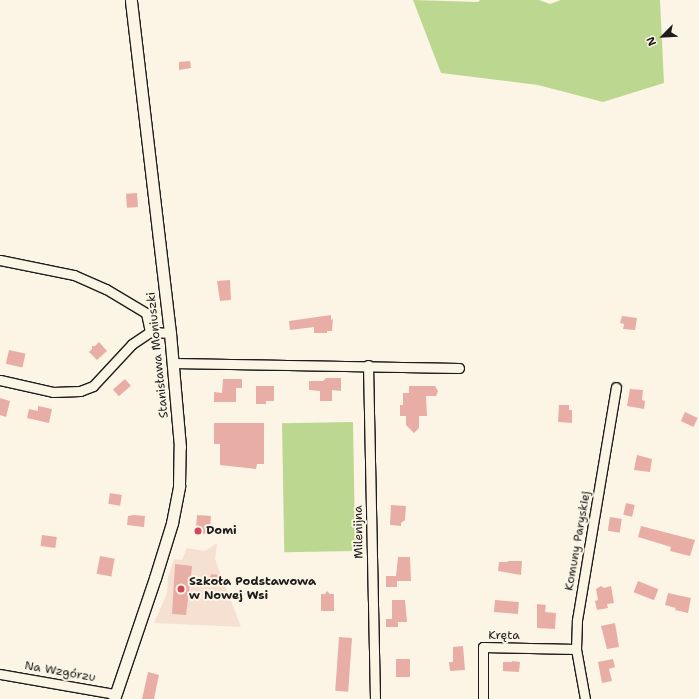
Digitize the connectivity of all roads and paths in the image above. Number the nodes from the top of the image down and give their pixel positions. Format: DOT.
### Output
graph roads {
  1 [pos="131,0"];
  2 [pos="0,260"];
  3 [pos="150,332"];
  4 [pos="170,333"];
  5 [pos="173,363"];
  6 [pos="368,365"];
  7 [pos="460,368"];
  8 [pos="0,380"];
  9 [pos="616,387"];
  10 [pos="576,649"];
  11 [pos="0,674"];
  12 [pos="114,696"];
  13 [pos="375,699"];
  14 [pos="483,699"];
  15 [pos="584,699"];
  1 -- 4 [label="main road, Stanisława Moniuszki"];
  2 -- 3 [label="street"];
  3 -- 4 [label="street"];
  3 -- 8 [label="street"];
  4 -- 5 [label="main road, Stanisława Moniuszki"];
  5 -- 6 [label="street"];
  5 -- 12 [label="main road, Stanisława Moniuszki"];
  6 -- 7 [label="street"];
  6 -- 13 [label="street, Milenijna"];
  9 -- 10 [label="street, Komuny Paryskiej"];
  10 -- 14 [label="street, Kręta"];
  10 -- 15 [label="street, Komuny Paryskiej"];
  11 -- 12 [label="street, Na Wzgórzu"];
}
